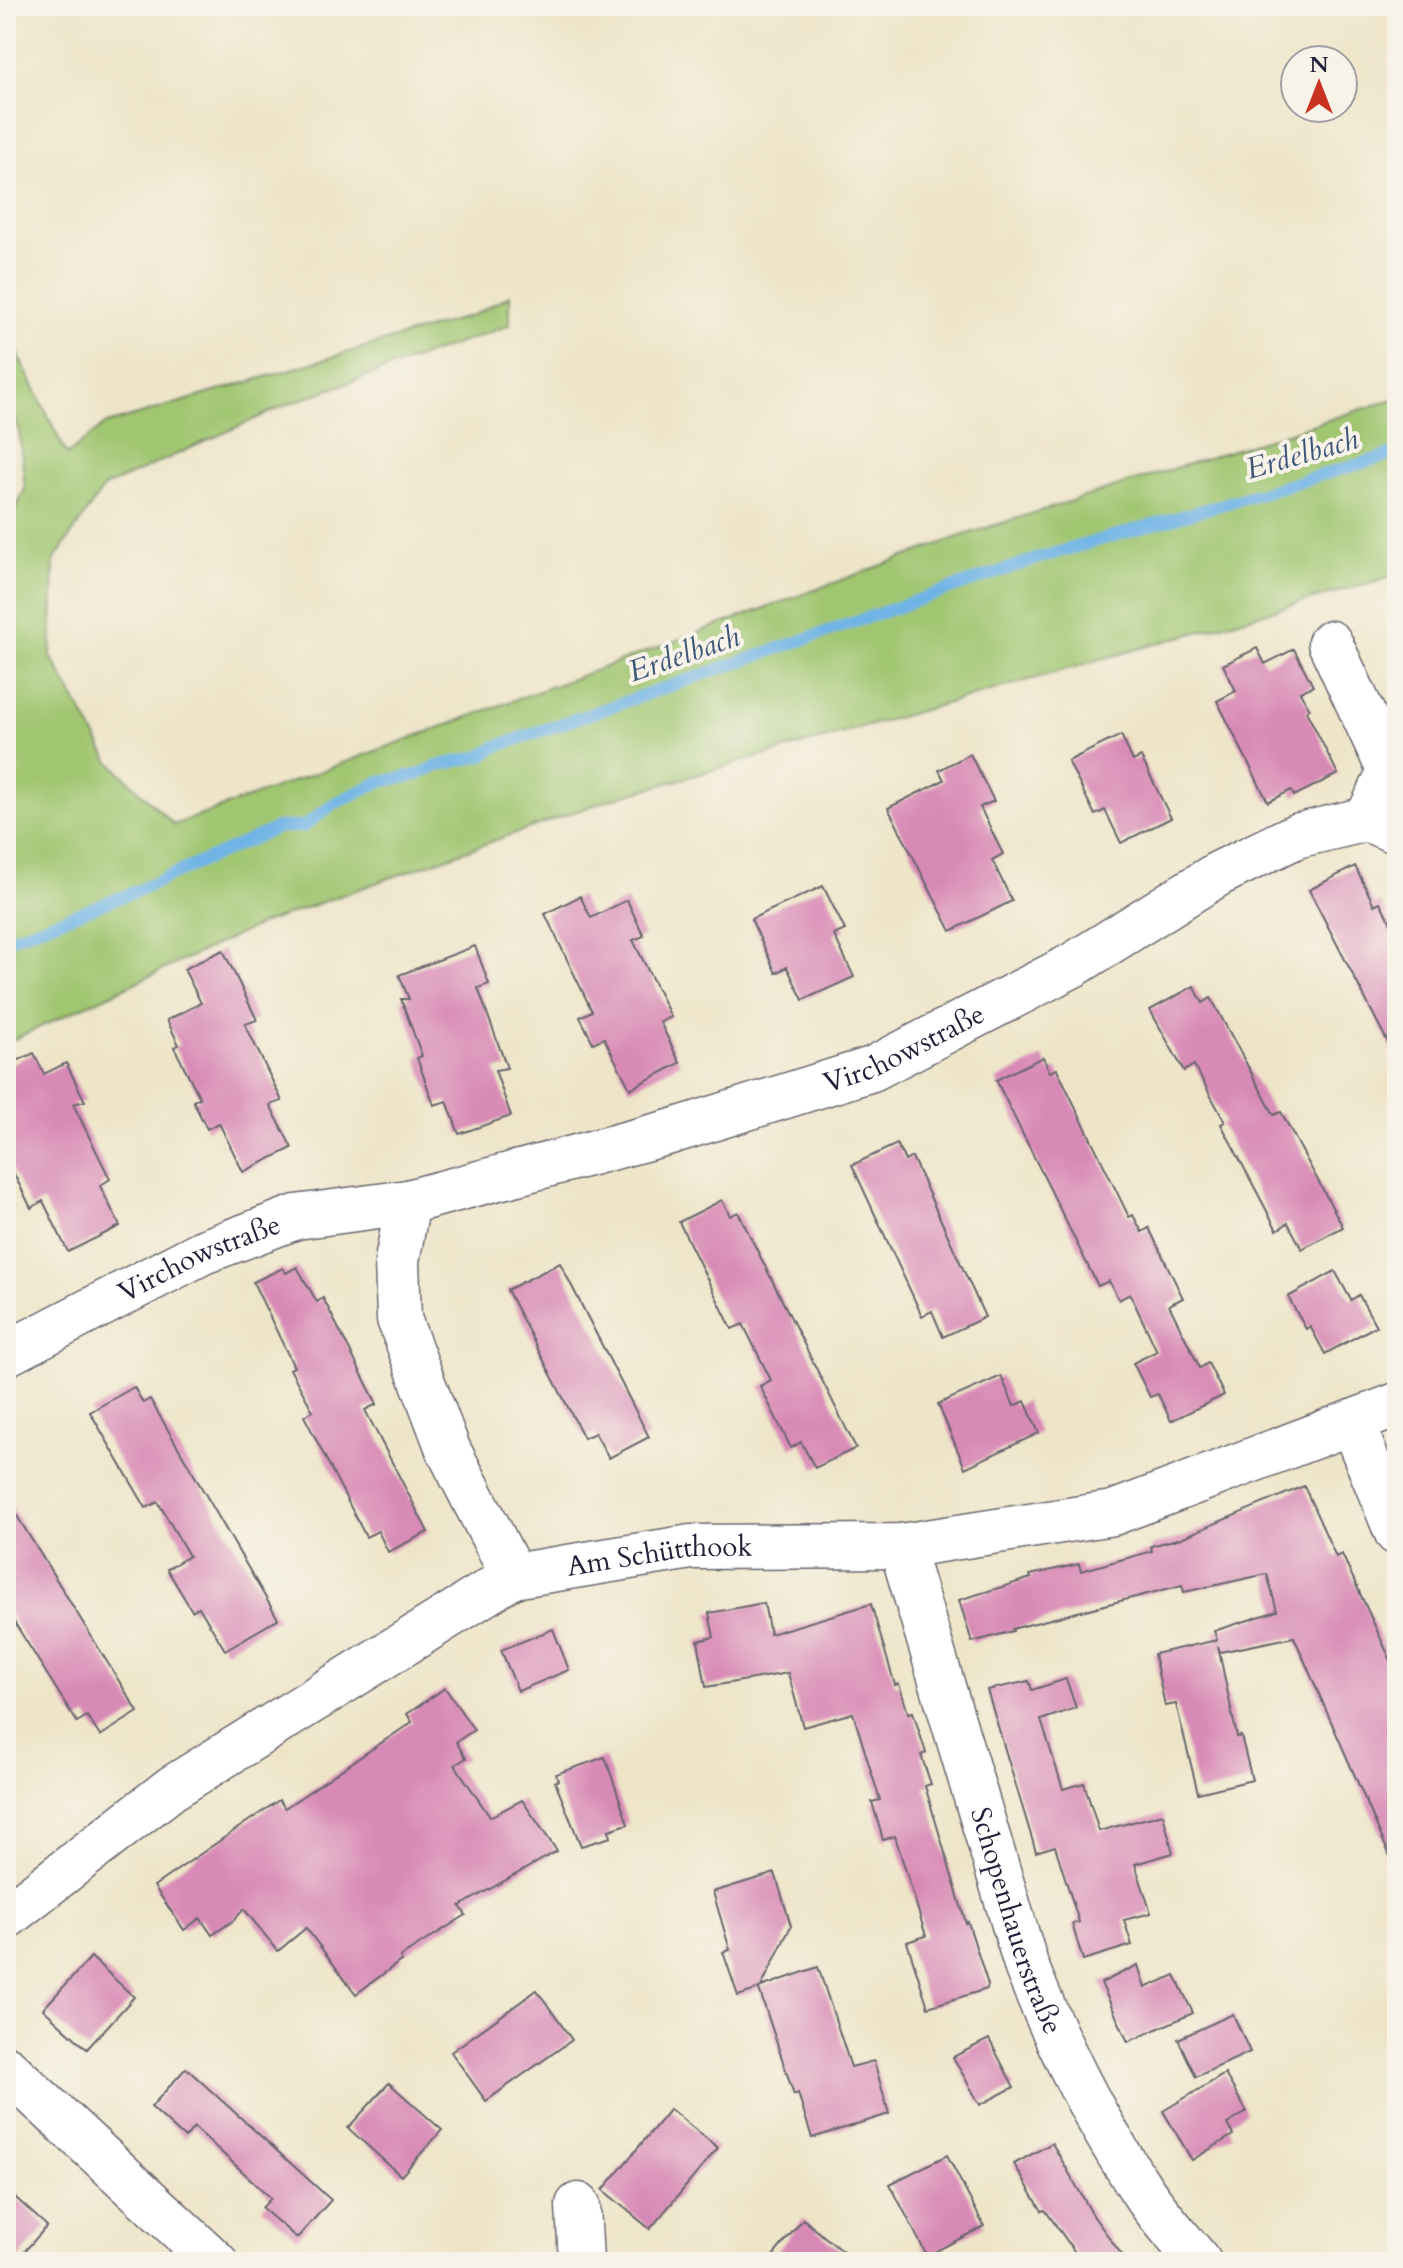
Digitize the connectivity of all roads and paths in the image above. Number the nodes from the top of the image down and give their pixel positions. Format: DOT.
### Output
graph roads {
  1 [pos="1330,643"];
  2 [pos="1382,826"];
  3 [pos="408,1202"];
  4 [pos="6,1354"];
  5 [pos="1397,1405"];
  6 [pos="1352,1423"];
  7 [pos="1397,1533"];
  8 [pos="901,1546"];
  9 [pos="513,1576"];
  10 [pos="6,1917"];
  11 [pos="6,2068"];
  12 [pos="578,2205"];
  13 [pos="215,2262"];
  14 [pos="581,2262"];
  15 [pos="1199,2262"];
  1 -- 2 [label="street, Virchowstraße"];
  2 -- 3 [label="street, Virchowstraße"];
  3 -- 4 [label="street, Virchowstraße"];
  3 -- 9 [label="street"];
  5 -- 6 [label="street, Am Schütthook"];
  6 -- 7 [label="street"];
  6 -- 8 [label="street, Am Schütthook"];
  8 -- 9 [label="street, Am Schütthook"];
  8 -- 15 [label="street, Schopenhauerstraße"];
  9 -- 10 [label="street, Am Schütthook"];
  11 -- 13 [label="street"];
  12 -- 14 [label="street"];
}
